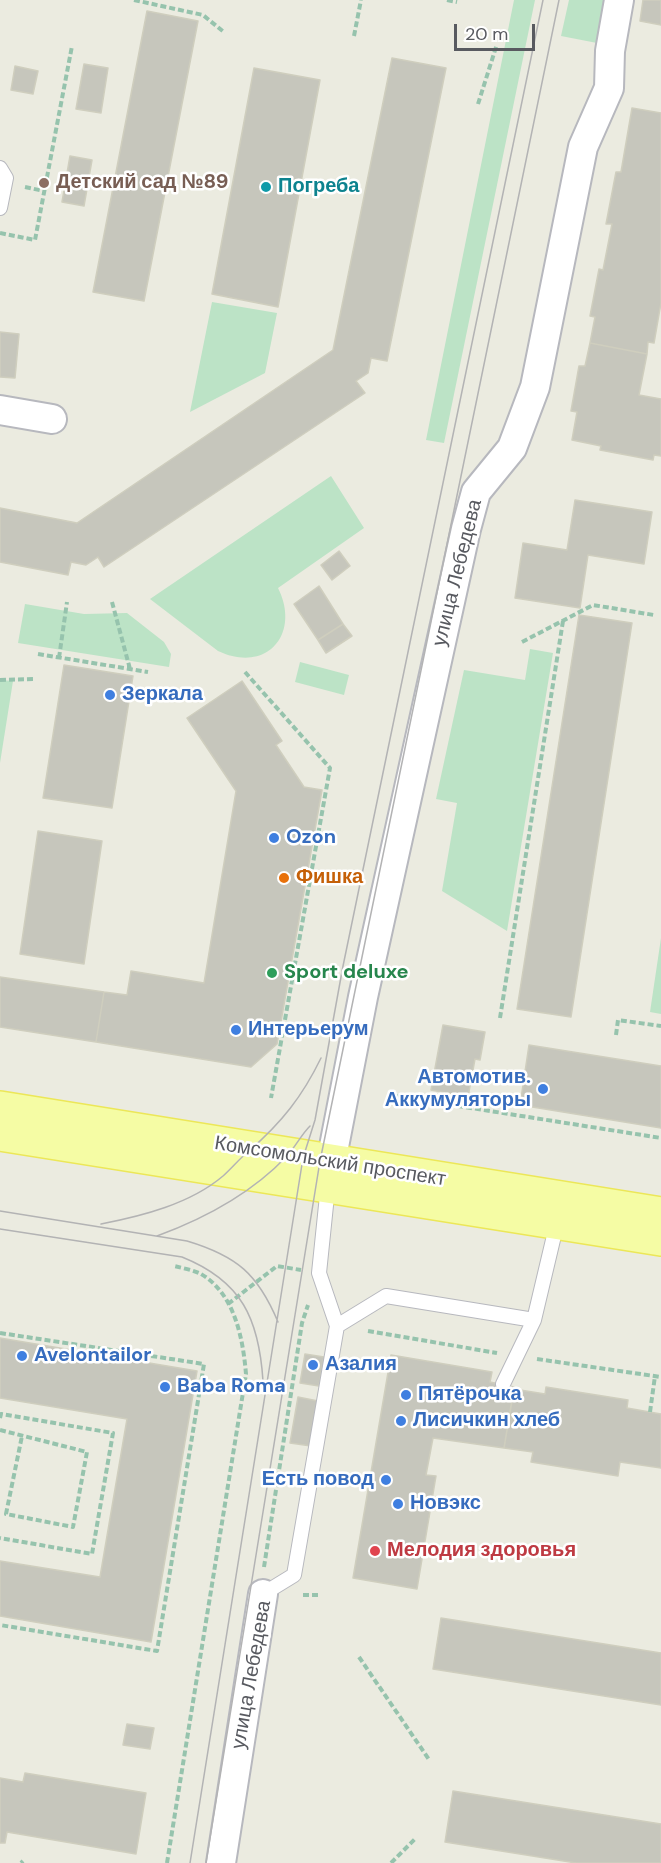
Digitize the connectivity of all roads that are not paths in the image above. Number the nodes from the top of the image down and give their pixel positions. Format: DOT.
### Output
graph roads {
  1 [pos="619,0"];
  2 [pos="0,168"];
  3 [pos="0,208"];
  4 [pos="0,410"];
  5 [pos="52,419"];
  6 [pos="0,1108"];
  7 [pos="0,1134"];
  8 [pos="329,1175"];
  9 [pos="661,1214"];
  10 [pos="557,1223"];
  11 [pos="661,1239"];
  12 [pos="534,1320"];
  13 [pos="338,1326"];
  14 [pos="503,1384"];
  15 [pos="263,1594"];
  16 [pos="220,1863"];
  1 -- 8 [label="street, улица Лебедева"];
  2 -- 3 [label="lane"];
  4 -- 5 [label="street"];
  6 -- 8 [label="main road, Комсомольский проспект"];
  7 -- 8 [label="main road, Комсомольский проспект"];
  8 -- 9 [label="main road, Комсомольский проспект"];
  8 -- 10 [label="main road, Комсомольский проспект"];
  8 -- 13 [label="lane"];
  10 -- 11 [label="main road, Комсомольский проспект"];
  10 -- 12 [label="lane"];
  12 -- 13 [label="lane"];
  12 -- 14 [label="lane"];
  13 -- 15 [label="lane, улица Лебедева"];
  15 -- 16 [label="street, улица Лебедева"];
}
